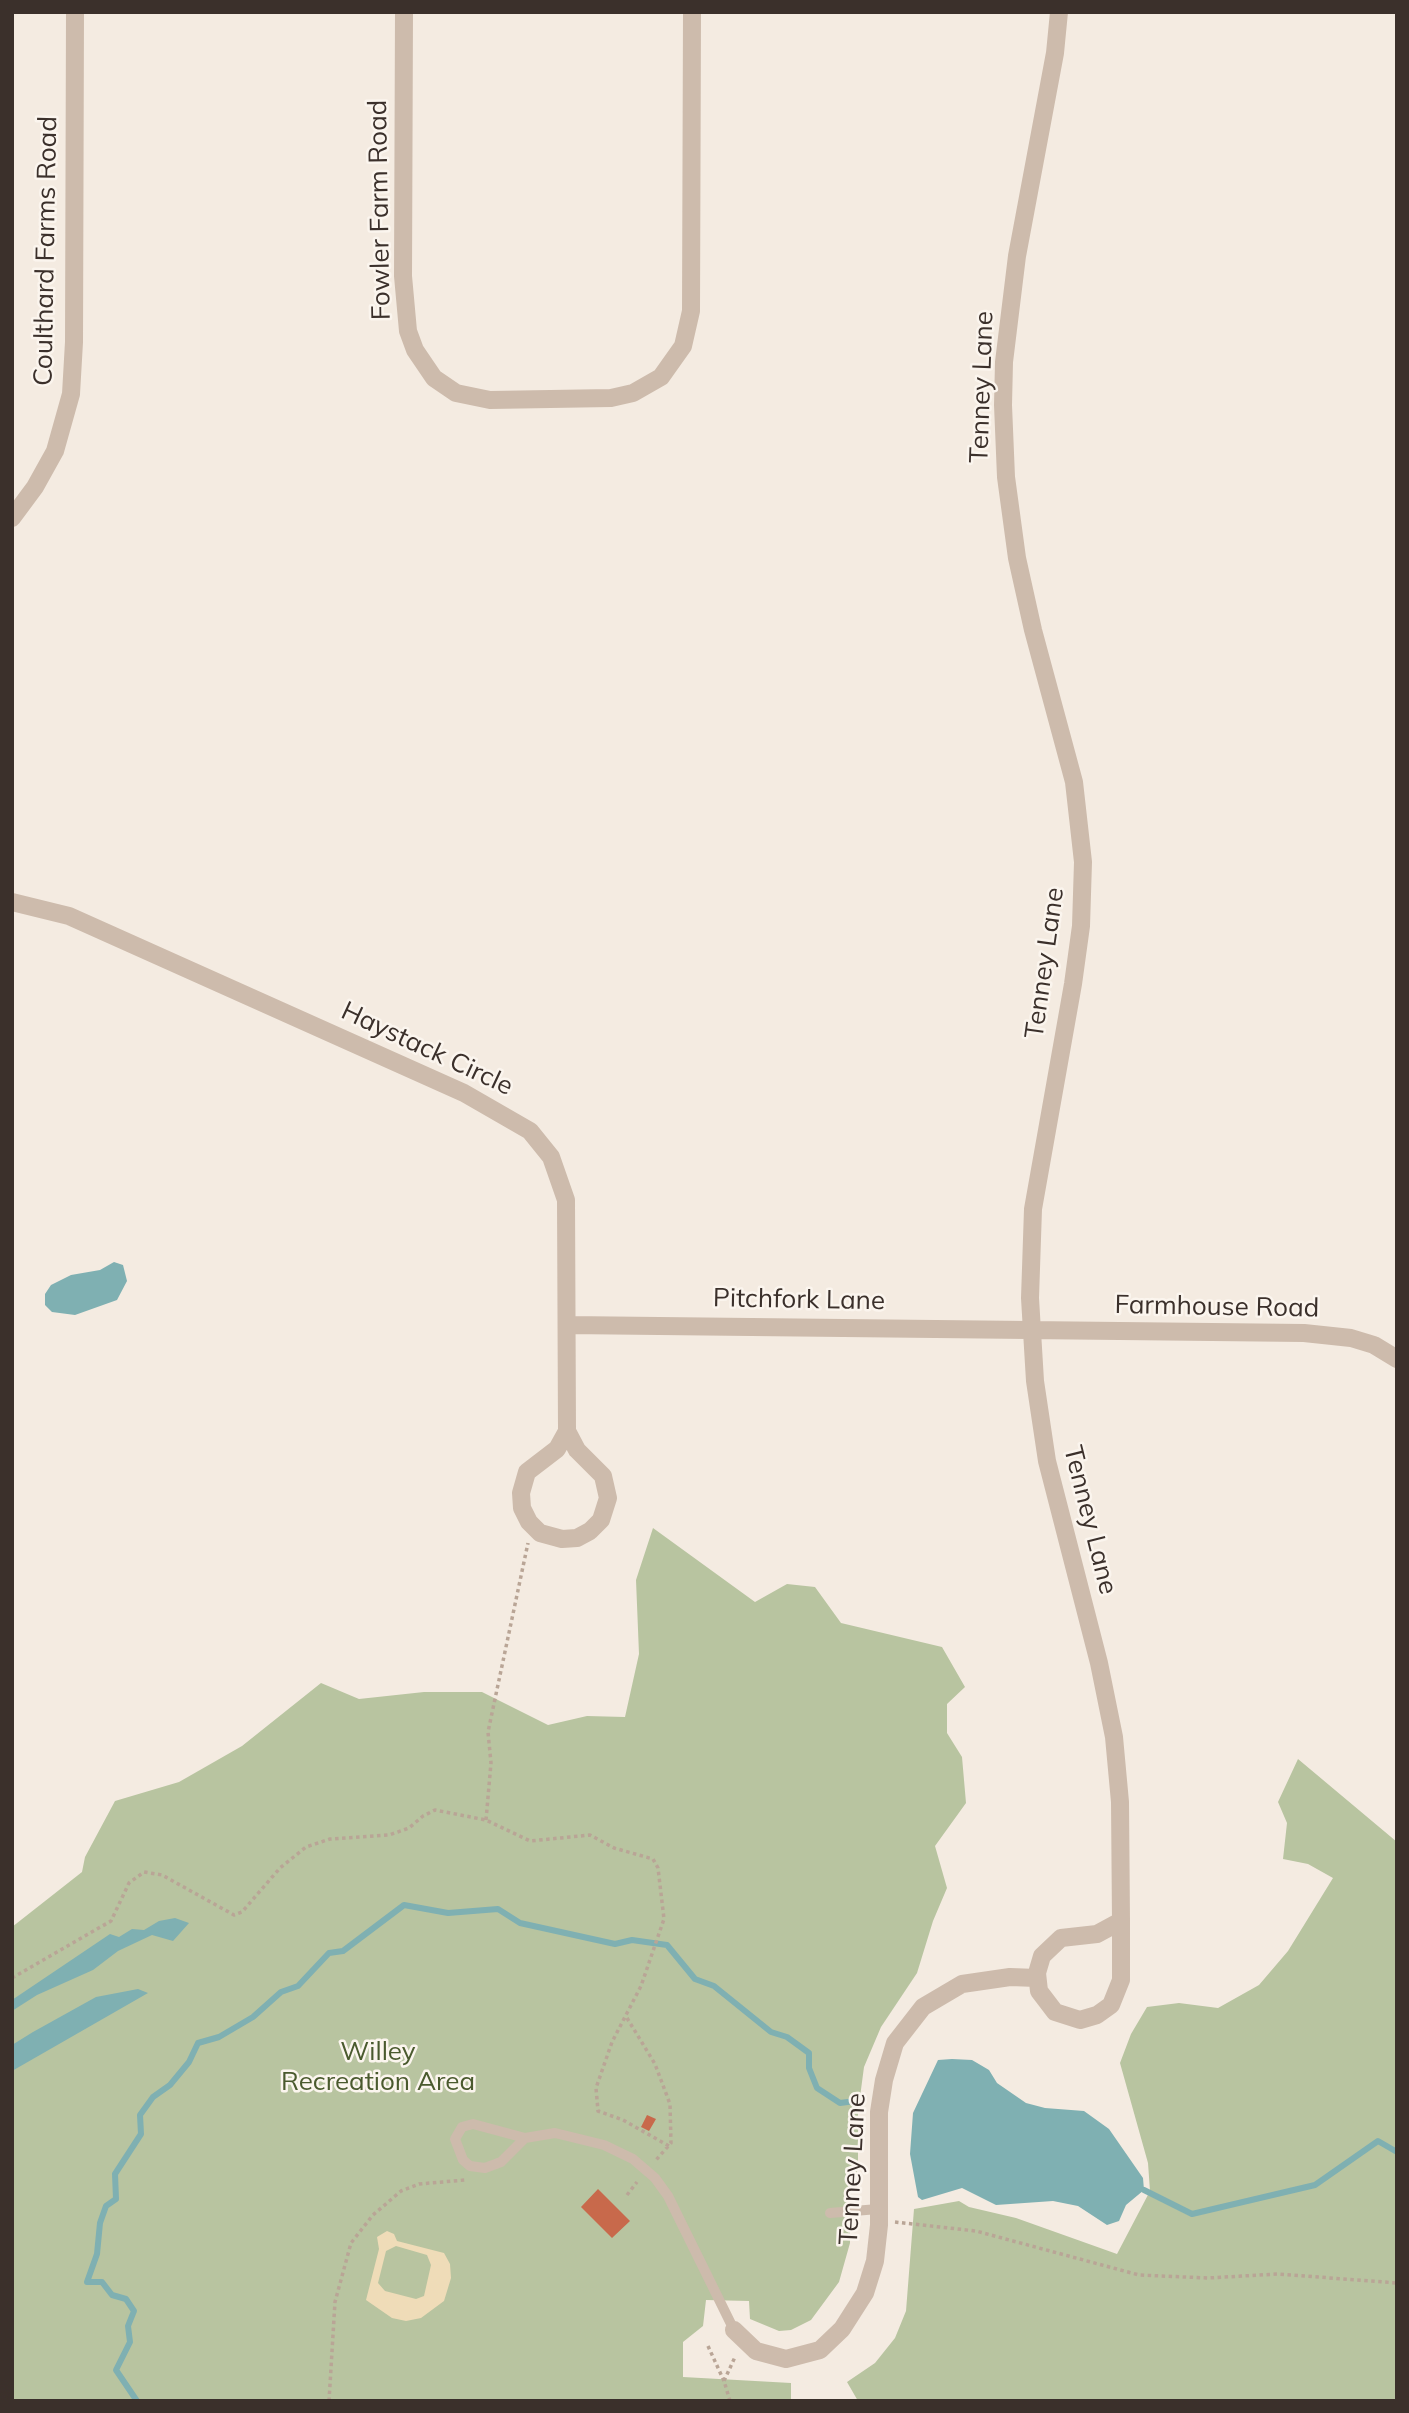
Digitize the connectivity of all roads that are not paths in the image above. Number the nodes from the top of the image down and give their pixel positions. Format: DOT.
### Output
graph roads {
  1 [pos="75,12"];
  2 [pos="404,12"];
  3 [pos="692,12"];
  4 [pos="1059,12"];
  5 [pos="12,518"];
  6 [pos="12,902"];
  7 [pos="567,1325"];
  8 [pos="1031,1329"];
  9 [pos="1397,1359"];
  10 [pos="567,1431"];
  11 [pos="1121,1921"];
  12 [pos="1037,1978"];
  13 [pos="524,2137"];
  14 [pos="830,2213"];
  15 [pos="878,2215"];
  16 [pos="734,2330"];
  1 -- 5 [label="street, Coulthard Farms Road"];
  2 -- 3 [label="street, Fowler Farm Road"];
  4 -- 8 [label="street, Tenney Lane"];
  6 -- 7 [label="street, Haystack Circle"];
  7 -- 8 [label="street, Pitchfork Lane"];
  7 -- 10 [label="street, Haystack Circle"];
  8 -- 9 [label="street, Farmhouse Road"];
  8 -- 11 [label="street, Tenney Lane"];
  10 -- 10 [label="street"];
  11 -- 12 [label="street"];
  11 -- 12 [label="street, Tenney Lane"];
  12 -- 15 [label="street, Tenney Lane"];
  13 -- 13 [label="lane"];
  13 -- 16 [label="lane"];
  14 -- 15 [label="lane"];
  15 -- 16 [label="street, Tenney Lane"];
}
